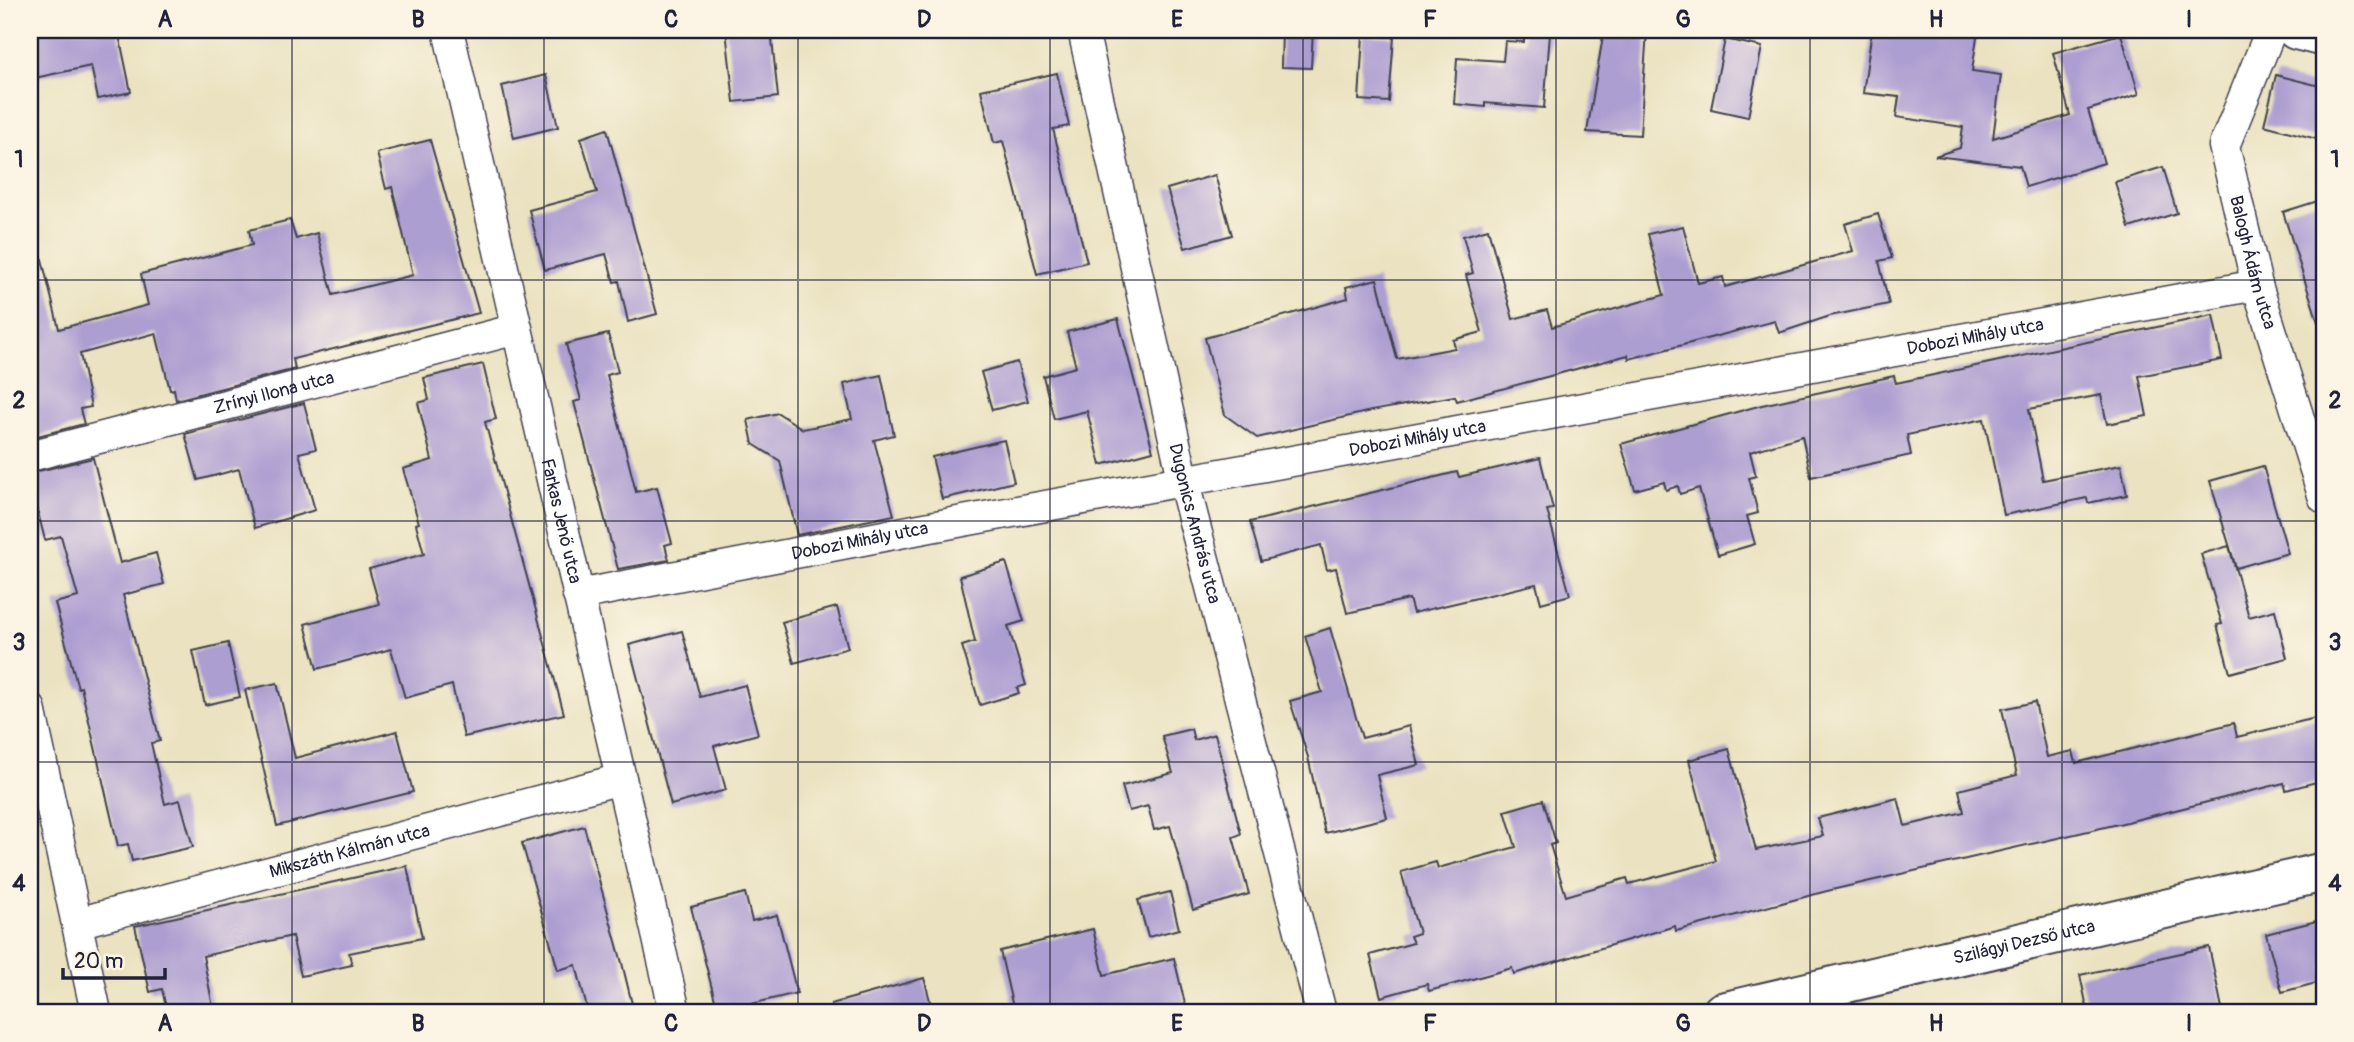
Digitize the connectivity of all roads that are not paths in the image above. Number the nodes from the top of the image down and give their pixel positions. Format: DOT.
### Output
graph roads {
  1 [pos="448,30"];
  2 [pos="1083,30"];
  3 [pos="2271,30"];
  4 [pos="2296,30"];
  5 [pos="2324,37"];
  6 [pos="2257,285"];
  7 [pos="517,329"];
  8 [pos="30,456"];
  9 [pos="1184,483"];
  10 [pos="2324,498"];
  11 [pos="579,595"];
  12 [pos="30,708"];
  13 [pos="621,779"];
  14 [pos="2324,872"];
  15 [pos="77,923"];
  16 [pos="96,1012"];
  17 [pos="675,1012"];
  18 [pos="1321,1012"];
  19 [pos="1722,1012"];
  1 -- 7 [label="street, Farkas Jenő utca"];
  2 -- 9 [label="street, Dugonics András utca"];
  3 -- 6 [label="street, Balogh Ádám utca"];
  4 -- 5 [label="main road"];
  6 -- 9 [label="street, Dobozi Mihály utca"];
  6 -- 10 [label="street, Balogh Ádám utca"];
  7 -- 8 [label="street, Zrínyi Ilona utca"];
  7 -- 11 [label="street, Farkas Jenő utca"];
  9 -- 11 [label="street, Dobozi Mihály utca"];
  9 -- 18 [label="street, Dugonics András utca"];
  11 -- 13 [label="street, Farkas Jenő utca"];
  12 -- 15 [label="street"];
  13 -- 15 [label="street, Mikszáth Kálmán utca"];
  13 -- 17 [label="street, Farkas Jenő utca"];
  14 -- 19 [label="main road, Szilágyi Dezső utca"];
  15 -- 16 [label="street"];
}
